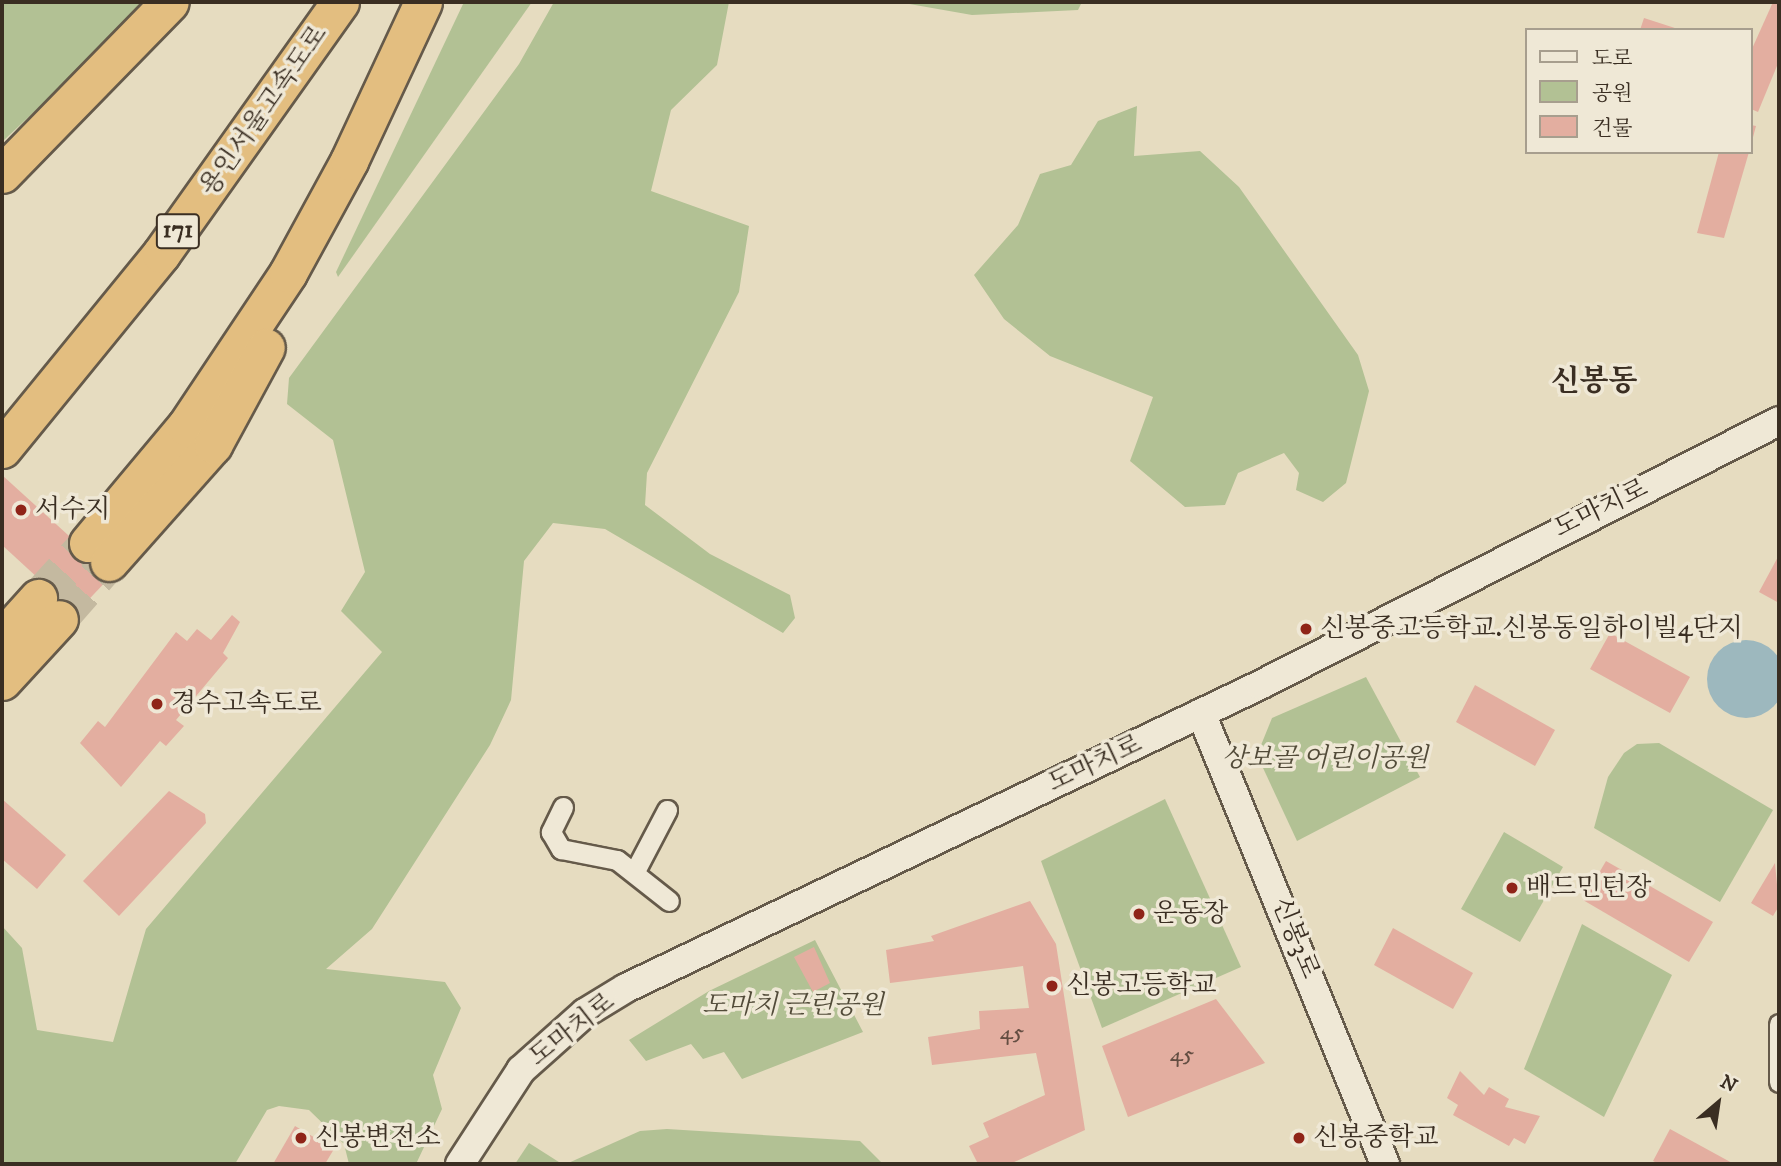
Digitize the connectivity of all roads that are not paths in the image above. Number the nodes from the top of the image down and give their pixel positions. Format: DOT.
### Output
graph roads {
  1 [pos="170,2"];
  2 [pos="320,2"];
  3 [pos="340,2"];
  4 [pos="423,2"];
  5 [pos="2,174"];
  6 [pos="2,419"];
  7 [pos="1779,421"];
  8 [pos="2,449"];
  9 [pos="98,553"];
  10 [pos="2,638"];
  11 [pos="2,681"];
  12 [pos="1200,713"];
  13 [pos="563,807"];
  14 [pos="667,810"];
  15 [pos="635,871"];
  16 [pos="669,901"];
  17 [pos="1779,1024"];
  18 [pos="1779,1082"];
  19 [pos="460,1164"];
  20 [pos="1385,1164"];
  1 -- 5 [label="highway"];
  2 -- 6 [label="highway, 용인서울고속도로 / 171"];
  3 -- 8 [label="highway, 용인서울고속도로 / 171"];
  4 -- 9 [label="highway"];
  7 -- 12 [label="main road, 도마치로"];
  10 -- 11 [label="highway"];
  12 -- 19 [label="main road, 도마치로"];
  12 -- 20 [label="main road, 신봉3로"];
  13 -- 15 [label="street"];
  14 -- 15 [label="street"];
  15 -- 16 [label="street"];
  17 -- 18 [label="street"];
}
